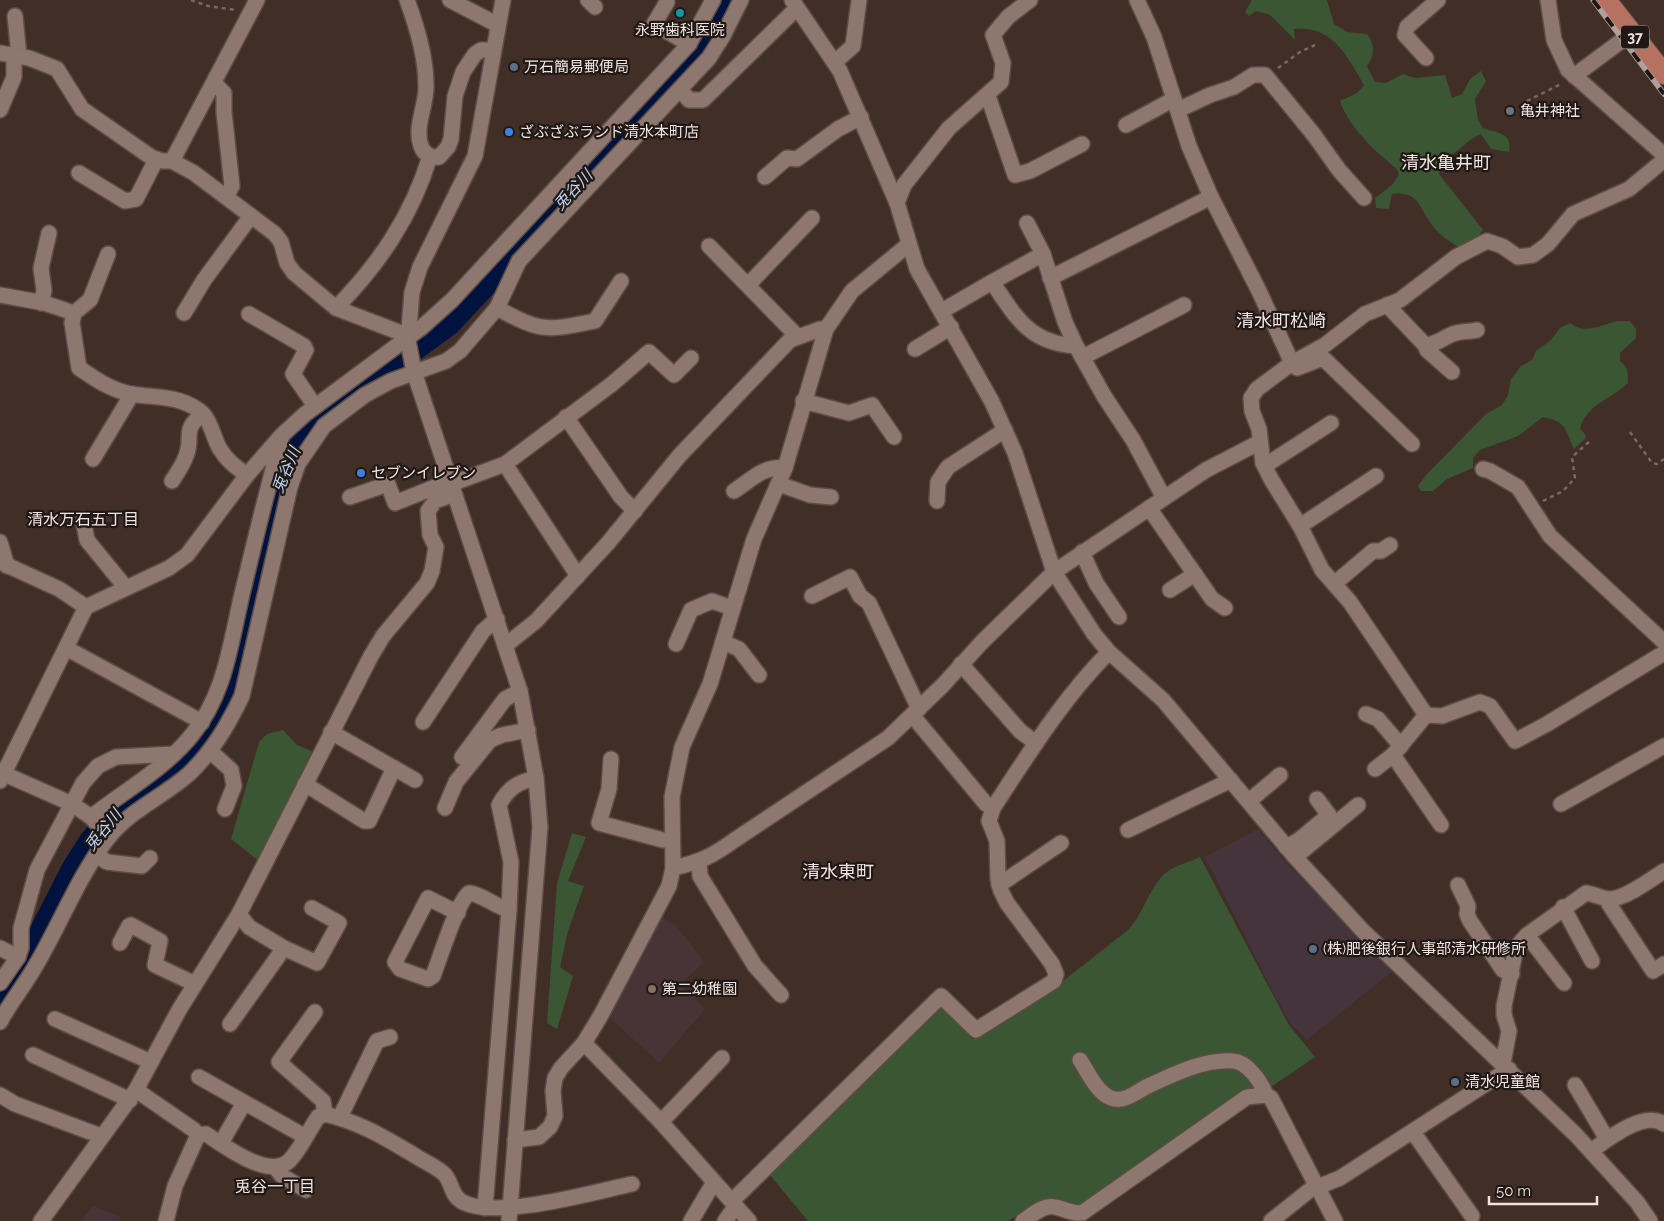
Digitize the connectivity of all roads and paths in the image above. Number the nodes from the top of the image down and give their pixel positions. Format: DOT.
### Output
graph roads {
  1 [pos="191,0"];
  2 [pos="407,0"];
  3 [pos="450,0"];
  4 [pos="503,0"];
  5 [pos="713,0"];
  6 [pos="741,0"];
  7 [pos="859,0"];
  8 [pos="1137,0"];
  9 [pos="1438,0"];
  10 [pos="1548,0"];
  11 [pos="1606,0"];
  12 [pos="1026,1"];
  13 [pos="667,2"];
  14 [pos="794,4"];
  15 [pos="254,5"];
  16 [pos="16,16"];
  17 [pos="498,25"];
  18 [pos="1632,33"];
  19 [pos="689,44"];
  20 [pos="1315,45"];
  21 [pos="493,50"];
  22 [pos="11,54"];
  23 [pos="1426,58"];
  24 [pos="835,62"];
  25 [pos="1265,74"];
  26 [pos="1664,74"];
  27 [pos="1574,76"];
  28 [pos="214,83"];
  29 [pos="680,89"];
  30 [pos="988,96"];
  31 [pos="1527,101"];
  32 [pos="1176,104"];
  33 [pos="0,110"];
  34 [pos="860,117"];
  35 [pos="1126,125"];
  36 [pos="1082,144"];
  37 [pos="1664,155"];
  38 [pos="156,160"];
  39 [pos="1664,160"];
  40 [pos="172,161"];
  41 [pos="428,162"];
  42 [pos="79,173"];
  43 [pos="765,177"];
  44 [pos="226,197"];
  45 [pos="1211,197"];
  46 [pos="1364,198"];
  47 [pos="897,203"];
  48 [pos="251,216"];
  49 [pos="812,218"];
  50 [pos="1027,223"];
  51 [pos="49,233"];
  52 [pos="909,244"];
  53 [pos="709,246"];
  54 [pos="108,254"];
  55 [pos="1043,254"];
  56 [pos="1050,278"];
  57 [pos="621,281"];
  58 [pos="992,282"];
  59 [pos="748,285"];
  60 [pos="0,295"];
  61 [pos="41,303"];
  62 [pos="1184,305"];
  63 [pos="1387,305"];
  64 [pos="336,308"];
  65 [pos="497,308"];
  66 [pos="942,311"];
  67 [pos="74,313"];
  68 [pos="184,313"];
  69 [pos="249,314"];
  70 [pos="951,327"];
  71 [pos="826,329"];
  72 [pos="1477,330"];
  73 [pos="797,336"];
  74 [pos="408,339"];
  75 [pos="1425,345"];
  76 [pos="915,349"];
  77 [pos="1079,351"];
  78 [pos="690,358"];
  79 [pos="1292,363"];
  80 [pos="412,366"];
  81 [pos="1452,372"];
  82 [pos="132,394"];
  83 [pos="803,401"];
  84 [pos="315,406"];
  85 [pos="203,414"];
  86 [pos="566,417"];
  87 [pos="1331,423"];
  88 [pos="1005,430"];
  89 [pos="1630,432"];
  90 [pos="282,435"];
  91 [pos="894,436"];
  92 [pos="1591,440"];
  93 [pos="1260,442"];
  94 [pos="1412,444"];
  95 [pos="93,459"];
  96 [pos="1664,459"];
  97 [pos="1263,463"];
  98 [pos="505,464"];
  99 [pos="785,468"];
  100 [pos="1483,469"];
  101 [pos="247,475"];
  102 [pos="1376,476"];
  103 [pos="172,481"];
  104 [pos="779,484"];
  105 [pos="452,486"];
  106 [pos="734,491"];
  107 [pos="831,496"];
  108 [pos="350,497"];
  109 [pos="1164,498"];
  110 [pos="937,501"];
  111 [pos="1148,508"];
  112 [pos="1531,508"];
  113 [pos="636,511"];
  114 [pos="83,519"];
  115 [pos="1300,526"];
  116 [pos="0,542"];
  117 [pos="1390,544"];
  118 [pos="1082,552"];
  119 [pos="2,564"];
  120 [pos="1054,572"];
  121 [pos="1195,574"];
  122 [pos="578,576"];
  123 [pos="1334,584"];
  124 [pos="126,588"];
  125 [pos="1170,590"];
  126 [pos="812,596"];
  127 [pos="86,607"];
  128 [pos="732,608"];
  129 [pos="1224,608"];
  130 [pos="1119,617"];
  131 [pos="497,619"];
  132 [pos="723,642"];
  133 [pos="1664,642"];
  134 [pos="676,644"];
  135 [pos="506,645"];
  136 [pos="66,648"];
  137 [pos="1109,652"];
  138 [pos="1664,653"];
  139 [pos="961,664"];
  140 [pos="759,675"];
  141 [pos="520,691"];
  142 [pos="915,712"];
  143 [pos="1366,714"];
  144 [pos="1426,715"];
  145 [pos="202,722"];
  146 [pos="423,722"];
  147 [pos="528,730"];
  148 [pos="331,732"];
  149 [pos="1036,743"];
  150 [pos="1664,746"];
  151 [pos="1397,750"];
  152 [pos="210,751"];
  153 [pos="174,754"];
  154 [pos="462,757"];
  155 [pos="611,758"];
  156 [pos="394,768"];
  157 [pos="1375,770"];
  158 [pos="1280,775"];
  159 [pos="1,776"];
  160 [pos="536,778"];
  161 [pos="414,780"];
  162 [pos="1231,780"];
  163 [pos="305,784"];
  164 [pos="1316,799"];
  165 [pos="1249,801"];
  166 [pos="72,804"];
  167 [pos="1561,804"];
  168 [pos="1358,805"];
  169 [pos="444,808"];
  170 [pos="993,808"];
  171 [pos="225,809"];
  172 [pos="1441,825"];
  173 [pos="100,828"];
  174 [pos="1128,830"];
  175 [pos="671,840"];
  176 [pos="1061,843"];
  177 [pos="1291,852"];
  178 [pos="97,854"];
  179 [pos="150,858"];
  180 [pos="698,862"];
  181 [pos="673,868"];
  182 [pos="1664,870"];
  183 [pos="999,884"];
  184 [pos="1458,885"];
  185 [pos="1609,899"];
  186 [pos="312,908"];
  187 [pos="1564,908"];
  188 [pos="509,910"];
  189 [pos="458,913"];
  190 [pos="239,914"];
  191 [pos="1526,935"];
  192 [pos="120,943"];
  193 [pos="0,948"];
  194 [pos="284,948"];
  195 [pos="18,958"];
  196 [pos="1592,960"];
  197 [pos="1664,964"];
  198 [pos="1512,974"];
  199 [pos="0,983"];
  200 [pos="1564,983"];
  201 [pos="195,984"];
  202 [pos="781,995"];
  203 [pos="315,1012"];
  204 [pos="55,1019"];
  205 [pos="0,1022"];
  206 [pos="230,1024"];
  207 [pos="390,1037"];
  208 [pos="584,1042"];
  209 [pos="32,1055"];
  210 [pos="722,1058"];
  211 [pos="1080,1060"];
  212 [pos="151,1062"];
  213 [pos="1506,1066"];
  214 [pos="199,1077"];
  215 [pos="1575,1085"];
  216 [pos="0,1095"];
  217 [pos="133,1095"];
  218 [pos="1266,1095"];
  219 [pos="244,1103"];
  220 [pos="325,1114"];
  221 [pos="340,1118"];
  222 [pos="662,1122"];
  223 [pos="1664,1124"];
  224 [pos="1413,1132"];
  225 [pos="198,1135"];
  226 [pos="101,1136"];
  227 [pos="304,1136"];
  228 [pos="1607,1139"];
  229 [pos="515,1140"];
  230 [pos="221,1143"];
  231 [pos="1591,1151"];
  232 [pos="275,1167"];
  233 [pos="714,1182"];
  234 [pos="632,1184"];
  235 [pos="1318,1186"];
  236 [pos="306,1190"];
  237 [pos="734,1204"];
  238 [pos="485,1208"];
  239 [pos="509,1215"];
  240 [pos="1472,1216"];
  241 [pos="41,1221"];
  242 [pos="166,1221"];
  243 [pos="691,1221"];
  244 [pos="725,1221"];
  245 [pos="749,1221"];
  246 [pos="1023,1221"];
  247 [pos="1271,1221"];
  248 [pos="1335,1221"];
  249 [pos="1650,1221"];
  1 -- 15 [label="path"];
  2 -- 41 [label="street"];
  3 -- 17 [label="street"];
  4 -- 17 [label="street"];
  5 -- 19 [label="street"];
  6 -- 29 [label="street"];
  7 -- 24 [label="street"];
  8 -- 32 [label="street"];
  9 -- 23 [label="street"];
  10 -- 27 [label="street"];
  11 -- 18 [label="main road, 37"];
  12 -- 30 [label="street"];
  13 -- 19 [label="street"];
  14 -- 24 [label="street"];
  14 -- 29 [label="street"];
  15 -- 28 [label="street"];
  16 -- 22 [label="street"];
  17 -- 21 [label="street"];
  18 -- 26 [label="main road, 37"];
  18 -- 27 [label="street"];
  19 -- 74 [label="street"];
  20 -- 25 [label="path"];
  21 -- 41 [label="street"];
  21 -- 74 [label="street"];
  22 -- 33 [label="street"];
  22 -- 38 [label="street"];
  24 -- 34 [label="street"];
  25 -- 32 [label="street"];
  25 -- 46 [label="street"];
  27 -- 31 [label="path"];
  27 -- 37 [label="street"];
  28 -- 40 [label="street"];
  28 -- 44 [label="street"];
  29 -- 65 [label="street"];
  30 -- 36 [label="street"];
  30 -- 47 [label="street"];
  32 -- 35 [label="street"];
  32 -- 45 [label="street"];
  34 -- 43 [label="street"];
  34 -- 47 [label="street"];
  38 -- 40 [label="street"];
  38 -- 42 [label="street"];
  39 -- 63 [label="street"];
  40 -- 44 [label="street"];
  41 -- 64 [label="street"];
  44 -- 48 [label="street"];
  45 -- 56 [label="street"];
  45 -- 79 [label="street"];
  47 -- 52 [label="street"];
  48 -- 64 [label="street"];
  48 -- 68 [label="street"];
  49 -- 59 [label="street"];
  50 -- 55 [label="street"];
  51 -- 61 [label="street"];
  52 -- 66 [label="street"];
  52 -- 71 [label="street"];
  53 -- 59 [label="street"];
  54 -- 67 [label="street"];
  55 -- 56 [label="street"];
  55 -- 58 [label="street"];
  56 -- 77 [label="street"];
  57 -- 65 [label="street"];
  58 -- 66 [label="street"];
  58 -- 77 [label="street"];
  59 -- 73 [label="street"];
  60 -- 61 [label="street"];
  61 -- 67 [label="street"];
  62 -- 77 [label="street"];
  63 -- 75 [label="street"];
  63 -- 79 [label="street"];
  64 -- 74 [label="street"];
  65 -- 80 [label="street"];
  66 -- 70 [label="street"];
  67 -- 82 [label="street"];
  69 -- 84 [label="street"];
  70 -- 76 [label="street"];
  70 -- 88 [label="street"];
  71 -- 73 [label="street"];
  71 -- 83 [label="street"];
  72 -- 75 [label="street"];
  73 -- 113 [label="street"];
  74 -- 80 [label="street"];
  74 -- 84 [label="street"];
  75 -- 81 [label="street"];
  77 -- 109 [label="street"];
  78 -- 86 [label="street"];
  79 -- 93 [label="street"];
  79 -- 94 [label="street"];
  80 -- 105 [label="street"];
  80 -- 152 [label="street"];
  82 -- 85 [label="street"];
  82 -- 95 [label="street"];
  83 -- 91 [label="street"];
  83 -- 99 [label="street"];
  84 -- 90 [label="street"];
  85 -- 101 [label="street"];
  85 -- 103 [label="street"];
  86 -- 98 [label="street"];
  86 -- 113 [label="street"];
  87 -- 97 [label="street"];
  88 -- 110 [label="street"];
  88 -- 120 [label="street"];
  89 -- 96 [label="path"];
  90 -- 101 [label="street"];
  90 -- 145 [label="street"];
  92 -- 112 [label="path"];
  93 -- 97 [label="street"];
  93 -- 109 [label="street"];
  97 -- 115 [label="street"];
  98 -- 105 [label="street"];
  98 -- 122 [label="street"];
  99 -- 104 [label="street"];
  99 -- 106 [label="street"];
  100 -- 112 [label="street"];
  101 -- 124 [label="street"];
  102 -- 115 [label="street"];
  104 -- 107 [label="street"];
  104 -- 128 [label="street"];
  105 -- 108 [label="street"];
  105 -- 131 [label="street"];
  105 -- 148 [label="street"];
  109 -- 111 [label="street"];
  111 -- 118 [label="street"];
  111 -- 121 [label="street"];
  112 -- 133 [label="street"];
  113 -- 122 [label="street"];
  114 -- 124 [label="street"];
  115 -- 123 [label="street"];
  116 -- 119 [label="street"];
  117 -- 123 [label="street"];
  118 -- 120 [label="street"];
  118 -- 130 [label="street"];
  119 -- 127 [label="street"];
  120 -- 137 [label="street"];
  120 -- 139 [label="street"];
  121 -- 125 [label="street"];
  121 -- 129 [label="street"];
  122 -- 135 [label="street"];
  123 -- 144 [label="street"];
  124 -- 127 [label="street"];
  126 -- 142 [label="street"];
  127 -- 136 [label="street"];
  128 -- 132 [label="street"];
  128 -- 134 [label="street"];
  131 -- 135 [label="street"];
  131 -- 146 [label="street"];
  132 -- 140 [label="street"];
  132 -- 175 [label="street"];
  135 -- 141 [label="street"];
  136 -- 145 [label="street"];
  136 -- 159 [label="street"];
  137 -- 149 [label="street"];
  137 -- 162 [label="street"];
  138 -- 144 [label="street"];
  139 -- 142 [label="street"];
  139 -- 149 [label="street"];
  141 -- 147 [label="street"];
  141 -- 154 [label="street"];
  142 -- 170 [label="street"];
  142 -- 180 [label="street"];
  143 -- 151 [label="street"];
  144 -- 151 [label="street"];
  145 -- 153 [label="street"];
  147 -- 160 [label="street"];
  147 -- 169 [label="street"];
  148 -- 156 [label="street"];
  148 -- 163 [label="street"];
  149 -- 170 [label="street"];
  150 -- 167 [label="street"];
  151 -- 157 [label="street"];
  151 -- 172 [label="street"];
  152 -- 171 [label="street"];
  152 -- 173 [label="street"];
  153 -- 166 [label="street"];
  153 -- 173 [label="street"];
  155 -- 175 [label="street"];
  156 -- 161 [label="street"];
  156 -- 163 [label="street"];
  158 -- 165 [label="street"];
  159 -- 166 [label="street"];
  160 -- 188 [label="street"];
  160 -- 229 [label="street"];
  162 -- 165 [label="street"];
  162 -- 174 [label="street"];
  163 -- 190 [label="street"];
  164 -- 177 [label="street"];
  165 -- 177 [label="street"];
  166 -- 173 [label="street"];
  166 -- 195 [label="street"];
  168 -- 177 [label="street"];
  170 -- 183 [label="street"];
  173 -- 178 [label="street"];
  175 -- 181 [label="street"];
  176 -- 183 [label="street"];
  177 -- 213 [label="street"];
  178 -- 179 [label="street"];
  178 -- 205 [label="street"];
  180 -- 181 [label="street"];
  180 -- 202 [label="street"];
  181 -- 208 [label="street"];
  182 -- 185 [label="street"];
  183 -- 237 [label="street"];
  184 -- 198 [label="street"];
  185 -- 187 [label="street"];
  185 -- 197 [label="street"];
  186 -- 194 [label="street"];
  187 -- 191 [label="street"];
  187 -- 196 [label="street"];
  188 -- 189 [label="street"];
  188 -- 238 [label="street"];
  189 -- 189 [label="street"];
  190 -- 194 [label="street"];
  190 -- 201 [label="street"];
  191 -- 198 [label="street"];
  191 -- 200 [label="street"];
  192 -- 201 [label="street"];
  193 -- 195 [label="street"];
  194 -- 206 [label="street"];
  195 -- 199 [label="street"];
  198 -- 213 [label="street"];
  201 -- 212 [label="street"];
  203 -- 220 [label="street"];
  204 -- 212 [label="street"];
  207 -- 221 [label="street"];
  208 -- 222 [label="street"];
  208 -- 229 [label="street"];
  209 -- 217 [label="street"];
  210 -- 222 [label="street"];
  211 -- 218 [label="street"];
  212 -- 217 [label="street"];
  213 -- 224 [label="street"];
  213 -- 231 [label="street"];
  214 -- 219 [label="street"];
  215 -- 228 [label="street"];
  216 -- 226 [label="street"];
  217 -- 225 [label="street"];
  217 -- 226 [label="street"];
  218 -- 235 [label="street"];
  218 -- 246 [label="street"];
  219 -- 227 [label="street"];
  219 -- 230 [label="street"];
  220 -- 221 [label="street"];
  220 -- 227 [label="street"];
  221 -- 238 [label="street"];
  222 -- 233 [label="street"];
  223 -- 228 [label="street"];
  224 -- 235 [label="street"];
  224 -- 240 [label="street"];
  225 -- 230 [label="street"];
  225 -- 242 [label="street"];
  226 -- 241 [label="street"];
  227 -- 232 [label="street"];
  228 -- 231 [label="street"];
  229 -- 239 [label="street"];
  230 -- 232 [label="street"];
  231 -- 249 [label="street"];
  232 -- 236 [label="street"];
  233 -- 237 [label="street"];
  233 -- 243 [label="street"];
  234 -- 239 [label="street"];
  235 -- 247 [label="street"];
  235 -- 248 [label="street"];
  237 -- 244 [label="street"];
  237 -- 245 [label="street"];
  238 -- 239 [label="street"];
}
